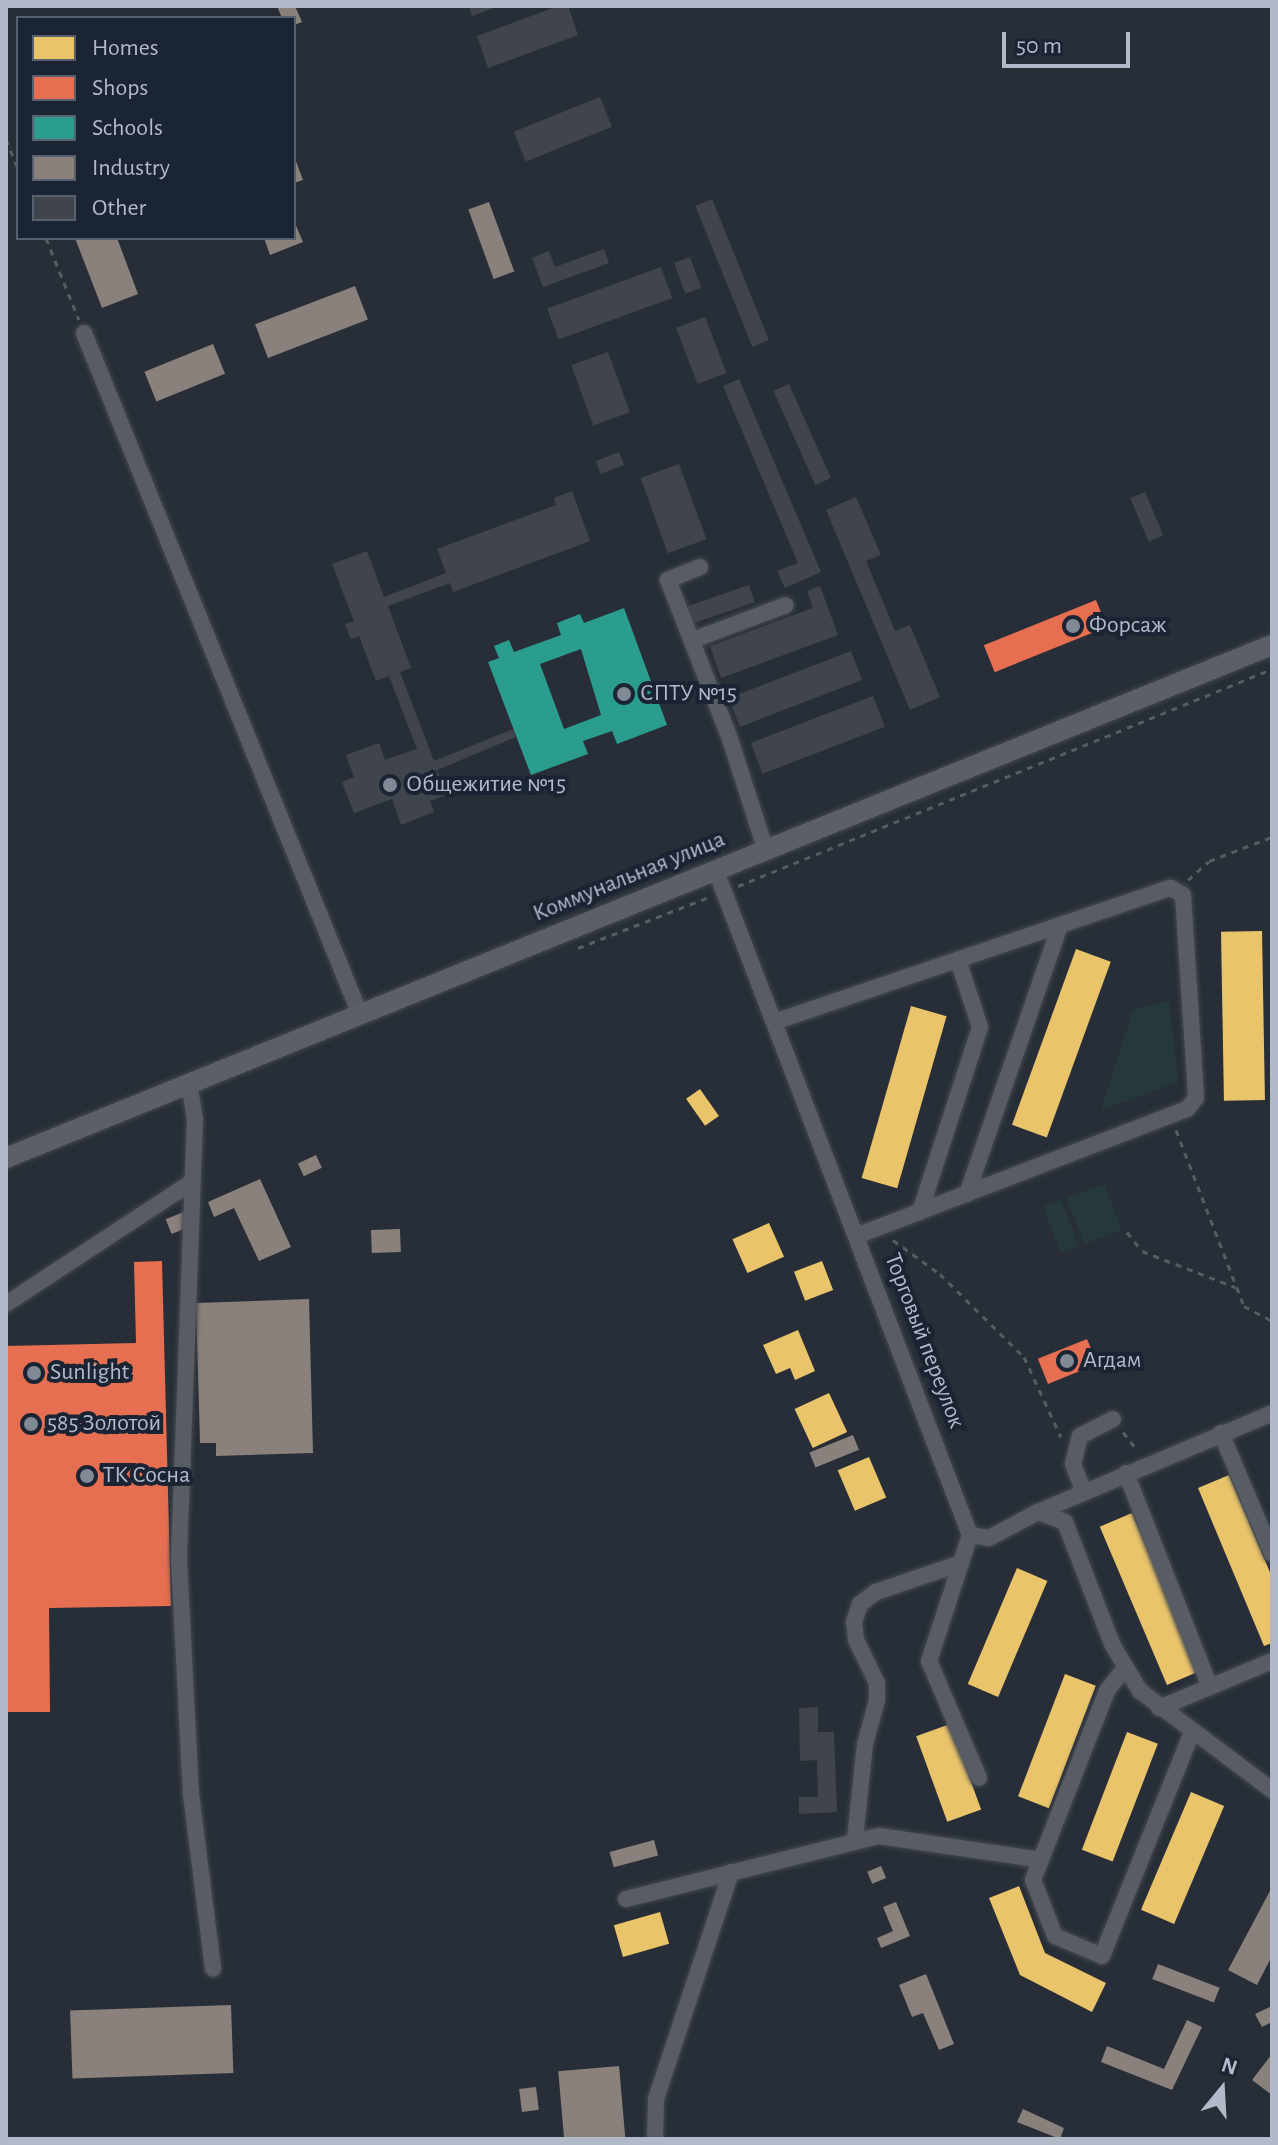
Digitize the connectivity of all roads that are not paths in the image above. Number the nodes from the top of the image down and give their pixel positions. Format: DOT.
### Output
graph roads {
  1 [pos="84,333"];
  2 [pos="700,567"];
  3 [pos="786,605"];
  4 [pos="693,640"];
  5 [pos="1272,645"];
  6 [pos="766,851"];
  7 [pos="716,871"];
  8 [pos="1060,925"];
  9 [pos="958,960"];
  10 [pos="359,1012"];
  11 [pos="774,1022"];
  12 [pos="189,1082"];
  13 [pos="6,1158"];
  14 [pos="190,1183"];
  15 [pos="967,1194"];
  16 [pos="920,1212"];
  17 [pos="857,1236"];
  18 [pos="6,1304"];
  19 [pos="1272,1413"];
  20 [pos="1113,1419"];
  21 [pos="1221,1433"];
  22 [pos="1126,1473"];
  23 [pos="1083,1490"];
  24 [pos="1038,1512"];
  25 [pos="970,1535"];
  26 [pos="1272,1554"];
  27 [pos="961,1563"];
  28 [pos="1272,1661"];
  29 [pos="1124,1669"];
  30 [pos="1210,1687"];
  31 [pos="1159,1708"];
  32 [pos="1192,1732"];
  33 [pos="979,1778"];
  34 [pos="1272,1790"];
  35 [pos="855,1839"];
  36 [pos="1041,1860"];
  37 [pos="731,1872"];
  38 [pos="626,1899"];
  39 [pos="213,1969"];
  40 [pos="655,2139"];
  1 -- 10 [label="street"];
  2 -- 4 [label="street"];
  3 -- 4 [label="street"];
  4 -- 6 [label="street"];
  5 -- 6 [label="main road, Коммунальная улица"];
  6 -- 7 [label="main road, Коммунальная улица"];
  7 -- 10 [label="main road, Коммунальная улица"];
  7 -- 11 [label="street, Торговый переулок"];
  8 -- 9 [label="street"];
  8 -- 15 [label="street"];
  8 -- 15 [label="street"];
  9 -- 11 [label="street"];
  9 -- 16 [label="street"];
  10 -- 12 [label="main road, Коммунальная улица"];
  11 -- 17 [label="street, Торговый переулок"];
  12 -- 13 [label="main road, Коммунальная улица"];
  12 -- 14 [label="street"];
  14 -- 18 [label="street"];
  14 -- 39 [label="street"];
  15 -- 16 [label="street"];
  16 -- 17 [label="street"];
  17 -- 25 [label="street, Торговый переулок"];
  19 -- 21 [label="street"];
  20 -- 23 [label="street"];
  21 -- 22 [label="street"];
  21 -- 26 [label="street"];
  22 -- 23 [label="street"];
  22 -- 30 [label="street"];
  23 -- 24 [label="street"];
  24 -- 25 [label="street"];
  24 -- 29 [label="street"];
  25 -- 27 [label="street"];
  27 -- 33 [label="street"];
  27 -- 35 [label="street"];
  28 -- 30 [label="street"];
  29 -- 31 [label="street"];
  29 -- 36 [label="street"];
  30 -- 31 [label="street"];
  31 -- 32 [label="street"];
  32 -- 34 [label="street"];
  32 -- 36 [label="street"];
  35 -- 36 [label="street"];
  35 -- 37 [label="street"];
  37 -- 38 [label="street"];
  37 -- 40 [label="street"];
}
